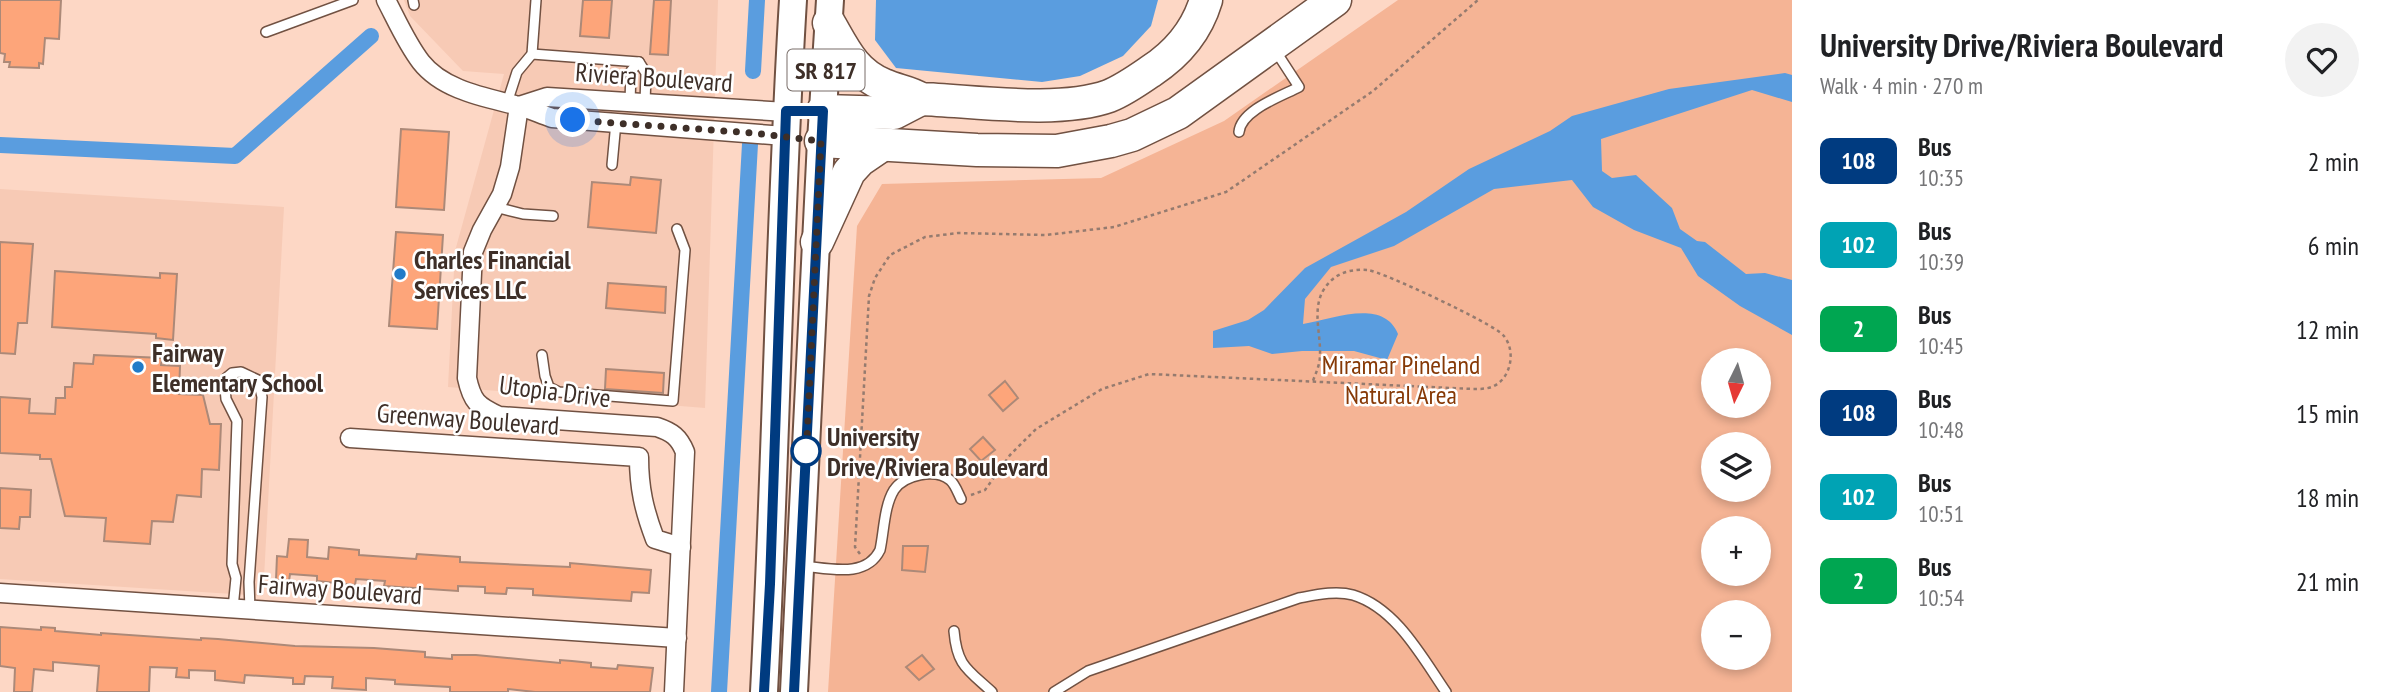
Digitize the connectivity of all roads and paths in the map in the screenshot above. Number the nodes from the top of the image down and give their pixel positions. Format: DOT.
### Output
graph roads {
  1 [pos="353,0"];
  2 [pos="386,0"];
  3 [pos="536,0"];
  4 [pos="793,0"];
  5 [pos="1206,0"];
  6 [pos="1335,0"];
  7 [pos="1478,0"];
  8 [pos="830,11"];
  9 [pos="266,32"];
  10 [pos="1272,46"];
  11 [pos="532,54"];
  12 [pos="639,62"];
  13 [pos="920,99"];
  14 [pos="638,102"];
  15 [pos="513,104"];
  16 [pos="616,122"];
  17 [pos="786,124"];
  18 [pos="822,126"];
  19 [pos="1239,132"];
  20 [pos="882,145"];
  21 [pos="612,164"];
  22 [pos="495,207"];
  23 [pos="553,216"];
  24 [pos="677,229"];
  25 [pos="817,243"];
  26 [pos="542,355"];
  27 [pos="1313,381"];
  28 [pos="350,438"];
  29 [pos="961,499"];
  30 [pos="681,547"];
  31 [pos="800,566"];
  32 [pos="867,566"];
  33 [pos="0,593"];
  34 [pos="241,609"];
  35 [pos="954,631"];
  36 [pos="677,638"];
  37 [pos="1442,689"];
  38 [pos="674,692"];
  39 [pos="764,692"];
  40 [pos="794,692"];
  41 [pos="992,692"];
  42 [pos="1054,692"];
  1 -- 9 [label="lane"];
  2 -- 15 [label="street, Riviera Boulevard"];
  3 -- 11 [label="lane"];
  4 -- 17 [label="main road, SR 817"];
  5 -- 13 [label="highway"];
  6 -- 10 [label="highway"];
  7 -- 32 [label="path"];
  8 -- 13 [label="highway"];
  8 -- 18 [label="main road, SR 817"];
  10 -- 19 [label="lane"];
  10 -- 20 [label="highway"];
  11 -- 12 [label="lane"];
  11 -- 15 [label="lane"];
  12 -- 14 [label="lane"];
  12 -- 14 [label="lane"];
  13 -- 18 [label="highway"];
  14 -- 15 [label="street, Riviera Boulevard"];
  14 -- 17 [label="street, Riviera Boulevard"];
  15 -- 16 [label="street, Riviera Boulevard"];
  15 -- 22 [label="street, Utopia Drive"];
  16 -- 17 [label="street, Riviera Boulevard"];
  16 -- 21 [label="lane"];
  17 -- 18 [label="main road"];
  17 -- 39 [label="main road, SR 817"];
  18 -- 20 [label="highway"];
  18 -- 25 [label="main road, SR 817"];
  20 -- 25 [label="highway"];
  22 -- 23 [label="lane"];
  22 -- 30 [label="street, Utopia Drive"];
  24 -- 26 [label="lane"];
  25 -- 31 [label="main road, SR 817"];
  27 -- 27 [label="path"];
  27 -- 29 [label="path"];
  28 -- 30 [label="street, Greenway Boulevard"];
  29 -- 32 [label="lane"];
  30 -- 36 [label="street, Utopia Drive"];
  31 -- 32 [label="lane"];
  31 -- 40 [label="main road, SR 817"];
  33 -- 34 [label="street, Fairway Boulevard"];
  34 -- 34 [label="lane"];
  34 -- 36 [label="street, Fairway Boulevard"];
  35 -- 41 [label="lane"];
  36 -- 38 [label="street, Utopia Drive"];
  37 -- 42 [label="lane"];
}
